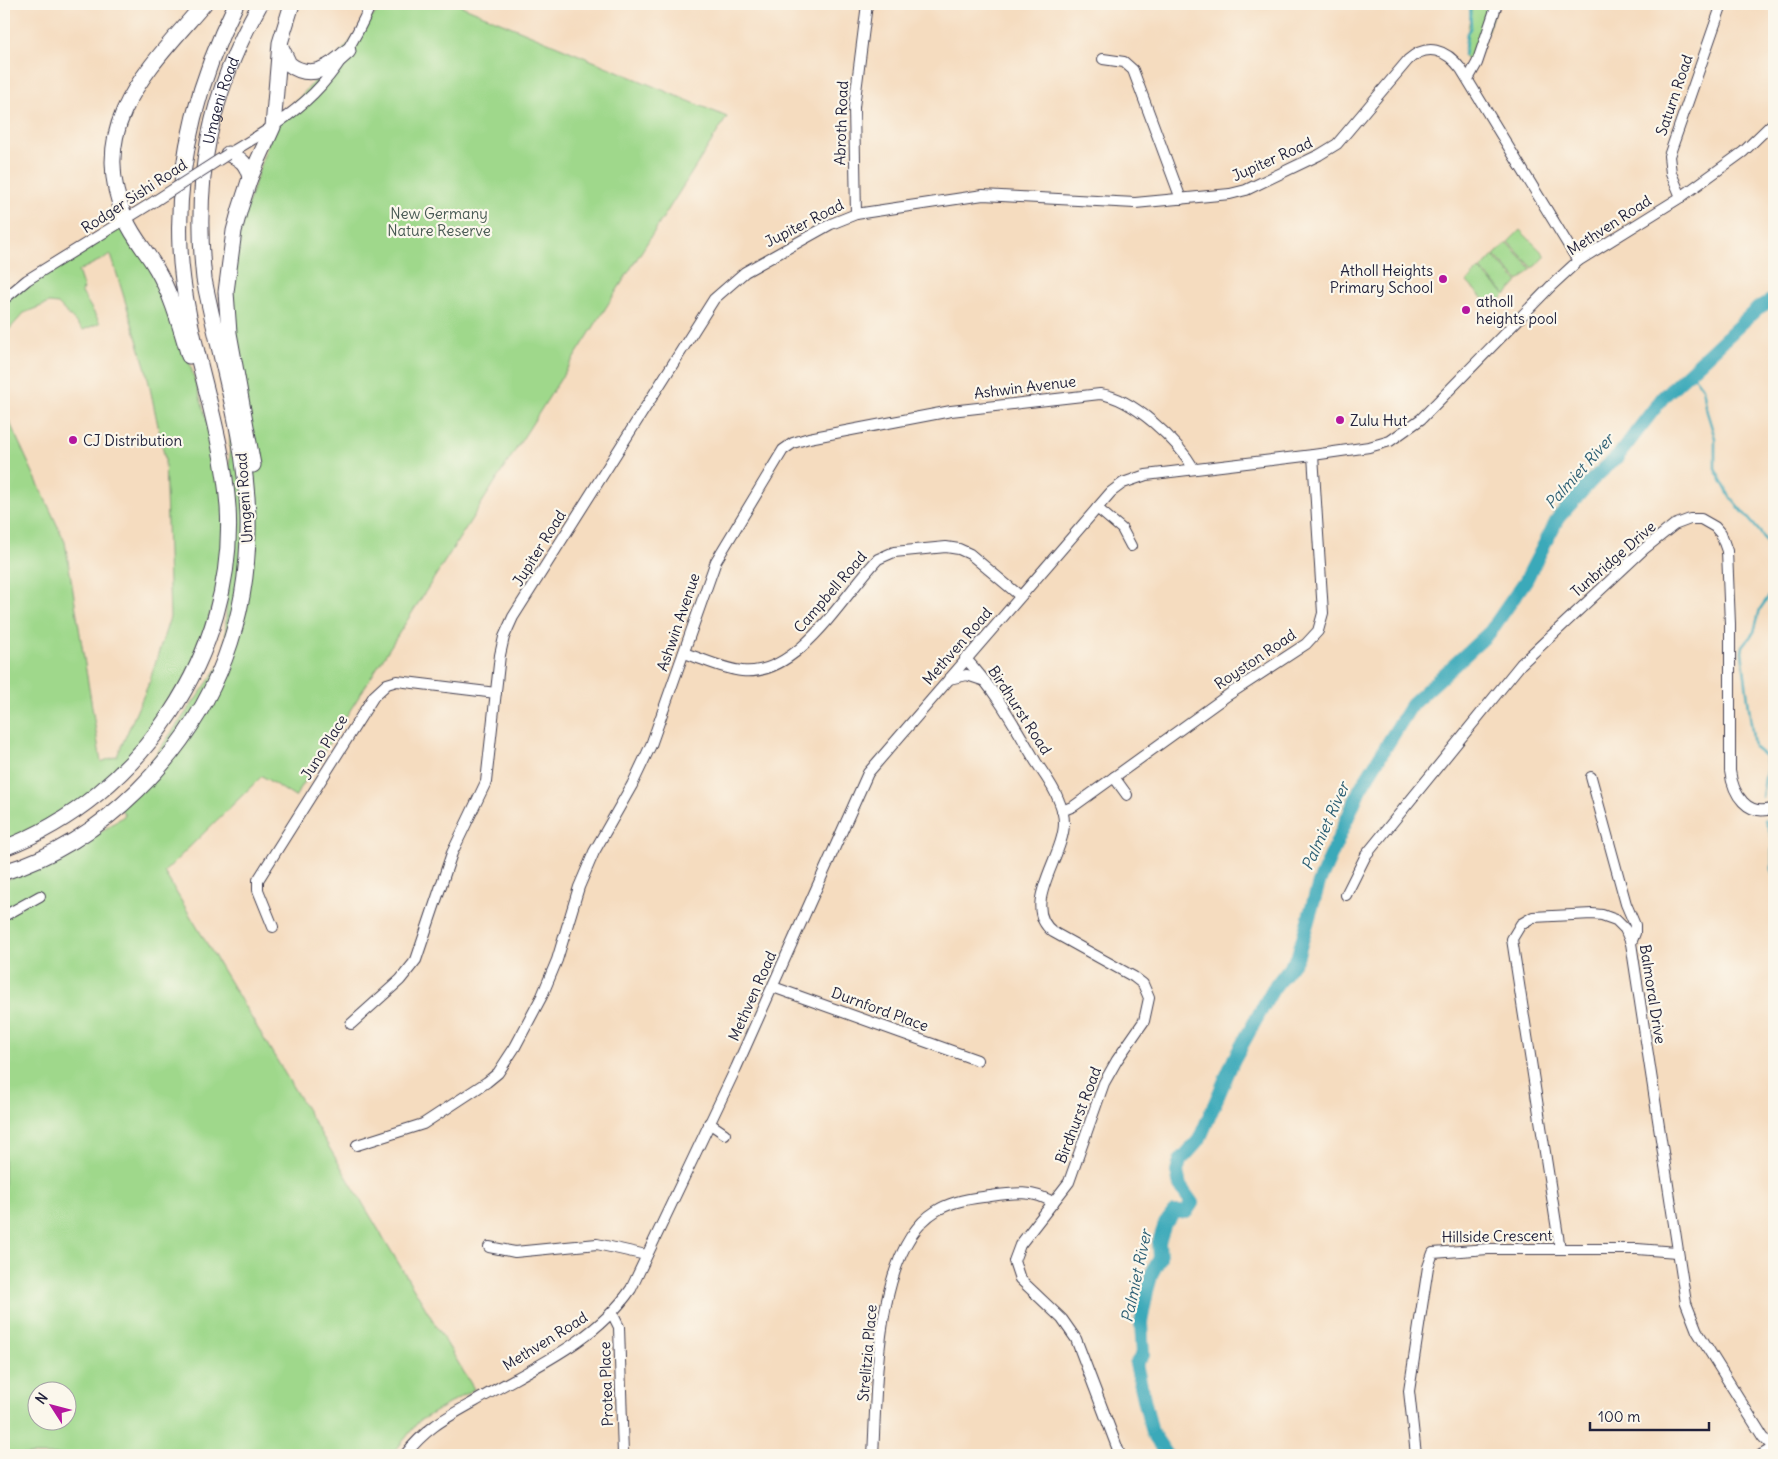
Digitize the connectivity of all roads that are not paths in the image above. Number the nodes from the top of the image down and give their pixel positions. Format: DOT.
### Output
graph roads {
  1 [pos="204,4"];
  2 [pos="236,4"];
  3 [pos="260,4"];
  4 [pos="292,4"];
  5 [pos="371,4"];
  6 [pos="867,4"];
  7 [pos="1497,4"];
  8 [pos="1722,4"];
  9 [pos="280,43"];
  10 [pos="348,51"];
  11 [pos="1104,59"];
  12 [pos="1468,80"];
  13 [pos="1774,122"];
  14 [pos="273,127"];
  15 [pos="228,154"];
  16 [pos="250,178"];
  17 [pos="1680,197"];
  18 [pos="1181,199"];
  19 [pos="856,214"];
  20 [pos="126,221"];
  21 [pos="1578,262"];
  22 [pos="4,299"];
  23 [pos="1313,455"];
  24 [pos="1194,469"];
  25 [pos="228,508"];
  26 [pos="1097,508"];
  27 [pos="1131,546"];
  28 [pos="1020,596"];
  29 [pos="684,653"];
  30 [pos="225,658"];
  31 [pos="966,658"];
  32 [pos="947,680"];
  33 [pos="986,682"];
  34 [pos="496,693"];
  35 [pos="1114,777"];
  36 [pos="1591,777"];
  37 [pos="1127,795"];
  38 [pos="1774,808"];
  39 [pos="1062,811"];
  40 [pos="4,848"];
  41 [pos="4,872"];
  42 [pos="1346,895"];
  43 [pos="40,896"];
  44 [pos="4,916"];
  45 [pos="273,927"];
  46 [pos="1631,942"];
  47 [pos="773,987"];
  48 [pos="351,1024"];
  49 [pos="977,1060"];
  50 [pos="709,1123"];
  51 [pos="725,1134"];
  52 [pos="357,1145"];
  53 [pos="1053,1203"];
  54 [pos="489,1247"];
  55 [pos="1560,1249"];
  56 [pos="1677,1252"];
  57 [pos="646,1255"];
  58 [pos="612,1314"];
  59 [pos="1774,1448"];
  60 [pos="405,1455"];
  61 [pos="623,1455"];
  62 [pos="873,1455"];
  63 [pos="1120,1455"];
  64 [pos="1416,1455"];
  65 [pos="1761,1455"];
  1 -- 20 [label="highway"];
  2 -- 25 [label="highway, Umgeni Road"];
  3 -- 30 [label="highway, Umgeni Road"];
  4 -- 9 [label="highway"];
  5 -- 10 [label="street, Rodger Sishi Road"];
  6 -- 19 [label="street, Abroth Road"];
  7 -- 12 [label="street"];
  8 -- 17 [label="street, Saturn Road"];
  9 -- 10 [label="highway"];
  9 -- 14 [label="highway"];
  10 -- 14 [label="street, Rodger Sishi Road"];
  11 -- 18 [label="street"];
  12 -- 18 [label="street, Jupiter Road"];
  12 -- 21 [label="street, Jupiter Road"];
  13 -- 17 [label="street, Methven Road"];
  14 -- 15 [label="street, Rodger Sishi Road"];
  14 -- 16 [label="highway"];
  15 -- 16 [label="highway"];
  15 -- 20 [label="street, Rodger Sishi Road, bridge"];
  16 -- 30 [label="highway"];
  17 -- 21 [label="street, Methven Road"];
  18 -- 19 [label="street, Jupiter Road"];
  19 -- 34 [label="street, Jupiter Road"];
  20 -- 22 [label="street, Rodger Sishi Road"];
  20 -- 25 [label="highway"];
  21 -- 23 [label="street, Methven Road"];
  23 -- 24 [label="street, Methven Road"];
  23 -- 35 [label="street, Royston Road"];
  24 -- 26 [label="street, Methven Road"];
  24 -- 29 [label="street, Ashwin Avenue"];
  25 -- 40 [label="highway, Umgeni Road"];
  26 -- 27 [label="street"];
  26 -- 28 [label="street, Methven Road"];
  28 -- 29 [label="street, Campbell Road"];
  28 -- 31 [label="street, Methven Road"];
  29 -- 52 [label="street, Ashwin Avenue"];
  30 -- 41 [label="highway, Umgeni Road"];
  31 -- 32 [label="street, Methven Road"];
  31 -- 33 [label="street, Birdhurst Road"];
  32 -- 33 [label="street"];
  32 -- 47 [label="street, Methven Road"];
  33 -- 39 [label="street, Birdhurst Road"];
  34 -- 45 [label="street, Juno Place"];
  34 -- 48 [label="street, Jupiter Road"];
  35 -- 37 [label="street"];
  35 -- 39 [label="street, Royston Road"];
  36 -- 46 [label="street"];
  38 -- 42 [label="street, Tunbridge Drive"];
  39 -- 53 [label="street, Birdhurst Road"];
  43 -- 44 [label="street"];
  46 -- 55 [label="street, Balmoral Drive"];
  46 -- 56 [label="street, Balmoral Drive"];
  47 -- 49 [label="street, Durnford Place"];
  47 -- 50 [label="street, Methven Road"];
  50 -- 51 [label="street"];
  50 -- 57 [label="street, Methven Road"];
  53 -- 62 [label="street, Strelitzia Place"];
  53 -- 63 [label="street, Birdhurst Road"];
  54 -- 57 [label="street"];
  55 -- 56 [label="street, Hillside Crescent"];
  55 -- 64 [label="street, Hillside Crescent"];
  56 -- 59 [label="street, Balmoral Drive"];
  57 -- 58 [label="street, Methven Road"];
  58 -- 60 [label="street, Methven Road"];
  58 -- 61 [label="street, Protea Place"];
  59 -- 65 [label="street"];
}
